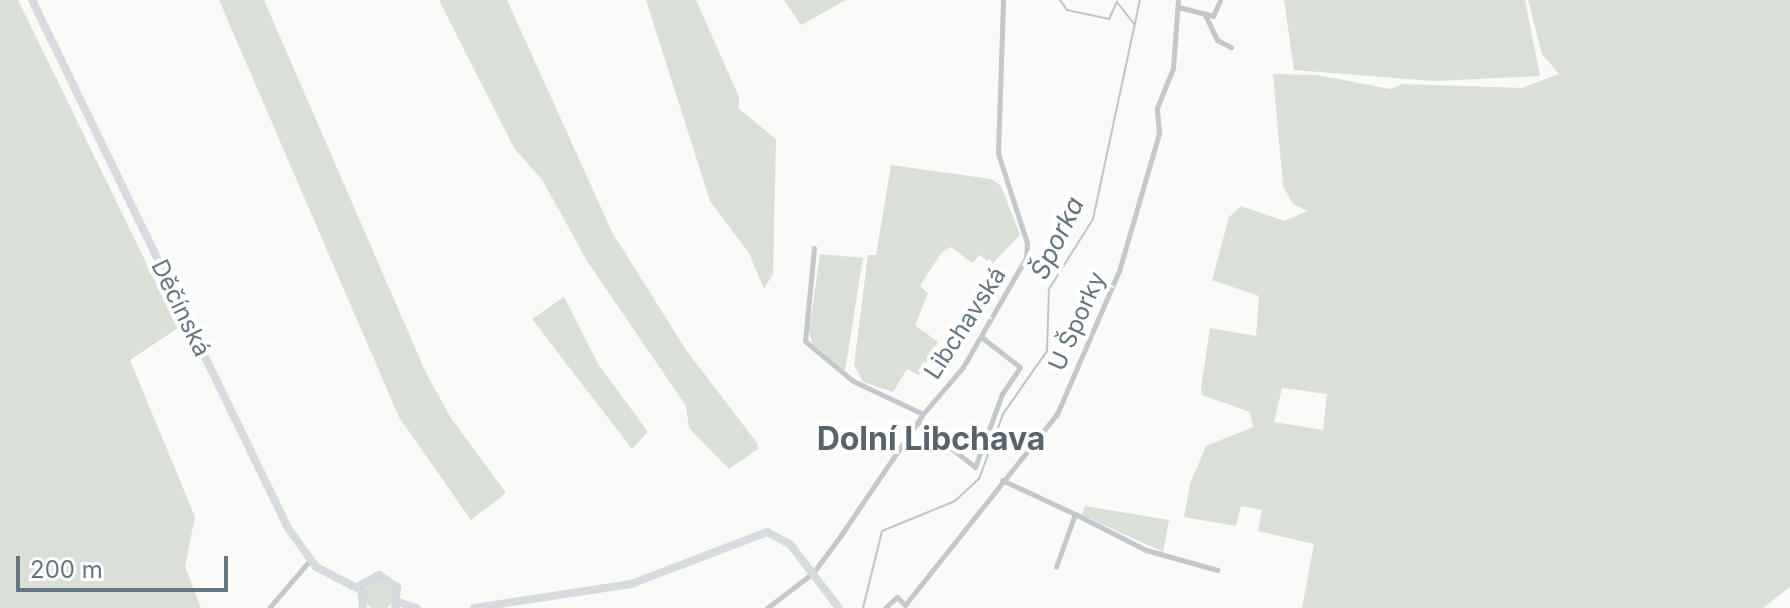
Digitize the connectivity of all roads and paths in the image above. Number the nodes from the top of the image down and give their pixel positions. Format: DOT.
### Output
graph roads {
  1 [pos="32,0"];
  2 [pos="1003,0"];
  3 [pos="1220,0"];
  4 [pos="1178,3"];
  5 [pos="1204,14"];
  6 [pos="1231,47"];
  7 [pos="814,248"];
  8 [pos="981,337"];
  9 [pos="923,414"];
  10 [pos="918,422"];
  11 [pos="1002,480"];
  12 [pos="1075,514"];
  13 [pos="310,560"];
  14 [pos="1056,567"];
  15 [pos="1217,570"];
  16 [pos="813,573"];
  17 [pos="359,589"];
  18 [pos="396,605"];
  19 [pos="905,606"];
  20 [pos="269,608"];
  21 [pos="363,608"];
  22 [pos="417,608"];
  23 [pos="474,608"];
  24 [pos="767,608"];
  25 [pos="839,608"];
  26 [pos="885,608"];
  1 -- 13 [label="main road, Děčínská"];
  2 -- 8 [label="street, Libchavská"];
  3 -- 5 [label="street"];
  4 -- 5 [label="street, U Šporky"];
  4 -- 11 [label="street, U Šporky"];
  5 -- 6 [label="street"];
  7 -- 9 [label="street"];
  8 -- 9 [label="street, Libchavská"];
  8 -- 10 [label="street"];
  9 -- 10 [label="street, Libchavská"];
  10 -- 16 [label="street, Libchavská"];
  11 -- 12 [label="street"];
  11 -- 19 [label="street, U Šporky"];
  12 -- 14 [label="street"];
  12 -- 15 [label="street"];
  13 -- 17 [label="main road, Děčínská"];
  13 -- 20 [label="street"];
  16 -- 23 [label="main road"];
  16 -- 24 [label="street, Libchavská"];
  16 -- 25 [label="main road"];
  17 -- 18 [label="main road"];
  17 -- 21 [label="main road"];
  18 -- 22 [label="main road"];
  19 -- 26 [label="street"];
}
